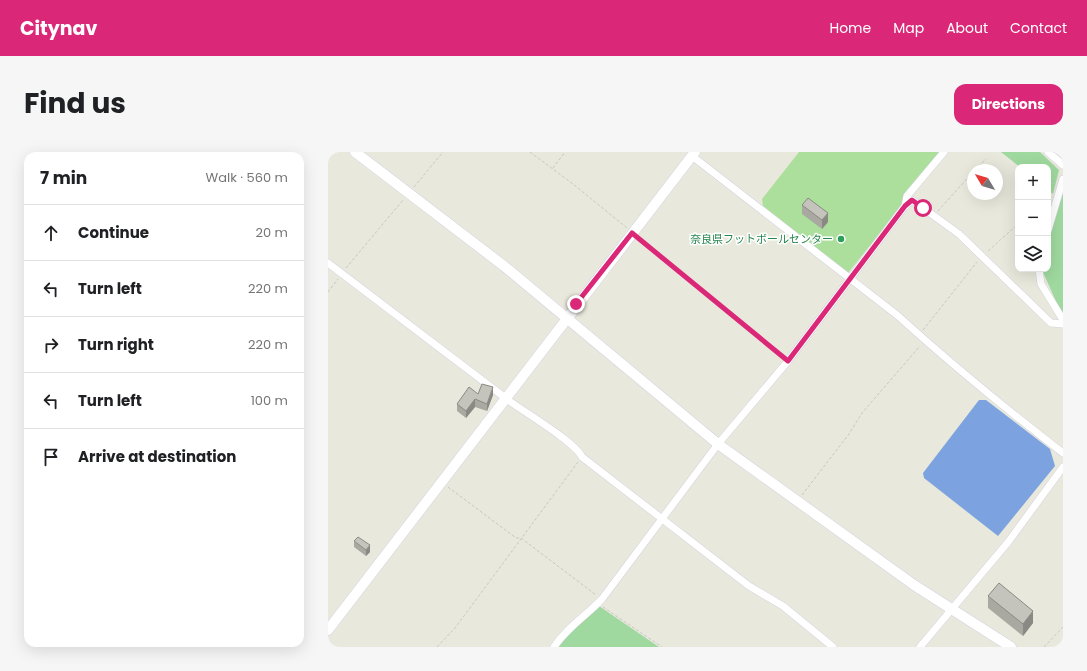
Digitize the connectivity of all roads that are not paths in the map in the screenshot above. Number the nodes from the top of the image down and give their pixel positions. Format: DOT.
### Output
graph roads {
  1 [pos="355,152"];
  2 [pos="944,152"];
  3 [pos="1048,152"];
  4 [pos="693,154"];
  5 [pos="1063,165"];
  6 [pos="1063,179"];
  7 [pos="905,206"];
  8 [pos="1051,220"];
  9 [pos="328,263"];
  10 [pos="1039,272"];
  11 [pos="849,279"];
  12 [pos="567,316"];
  13 [pos="1063,320"];
  14 [pos="1063,324"];
  15 [pos="507,399"];
  16 [pos="718,444"];
  17 [pos="1063,453"];
  18 [pos="1063,467"];
  19 [pos="662,519"];
  20 [pos="952,609"];
  21 [pos="328,630"];
  22 [pos="554,647"];
  23 [pos="833,647"];
  24 [pos="920,647"];
  25 [pos="1011,647"];
  1 -- 12 [label="street"];
  2 -- 7 [label="street"];
  3 -- 5 [label="street"];
  4 -- 11 [label="street"];
  4 -- 12 [label="street"];
  6 -- 8 [label="street"];
  7 -- 11 [label="street"];
  7 -- 14 [label="street"];
  9 -- 15 [label="street"];
  10 -- 13 [label="street"];
  11 -- 16 [label="street"];
  11 -- 17 [label="street"];
  12 -- 15 [label="street"];
  12 -- 16 [label="street"];
  15 -- 19 [label="street"];
  15 -- 21 [label="street"];
  16 -- 19 [label="street"];
  16 -- 20 [label="street"];
  18 -- 20 [label="street"];
  19 -- 22 [label="street"];
  19 -- 23 [label="street"];
  20 -- 24 [label="street"];
  20 -- 25 [label="street"];
}
